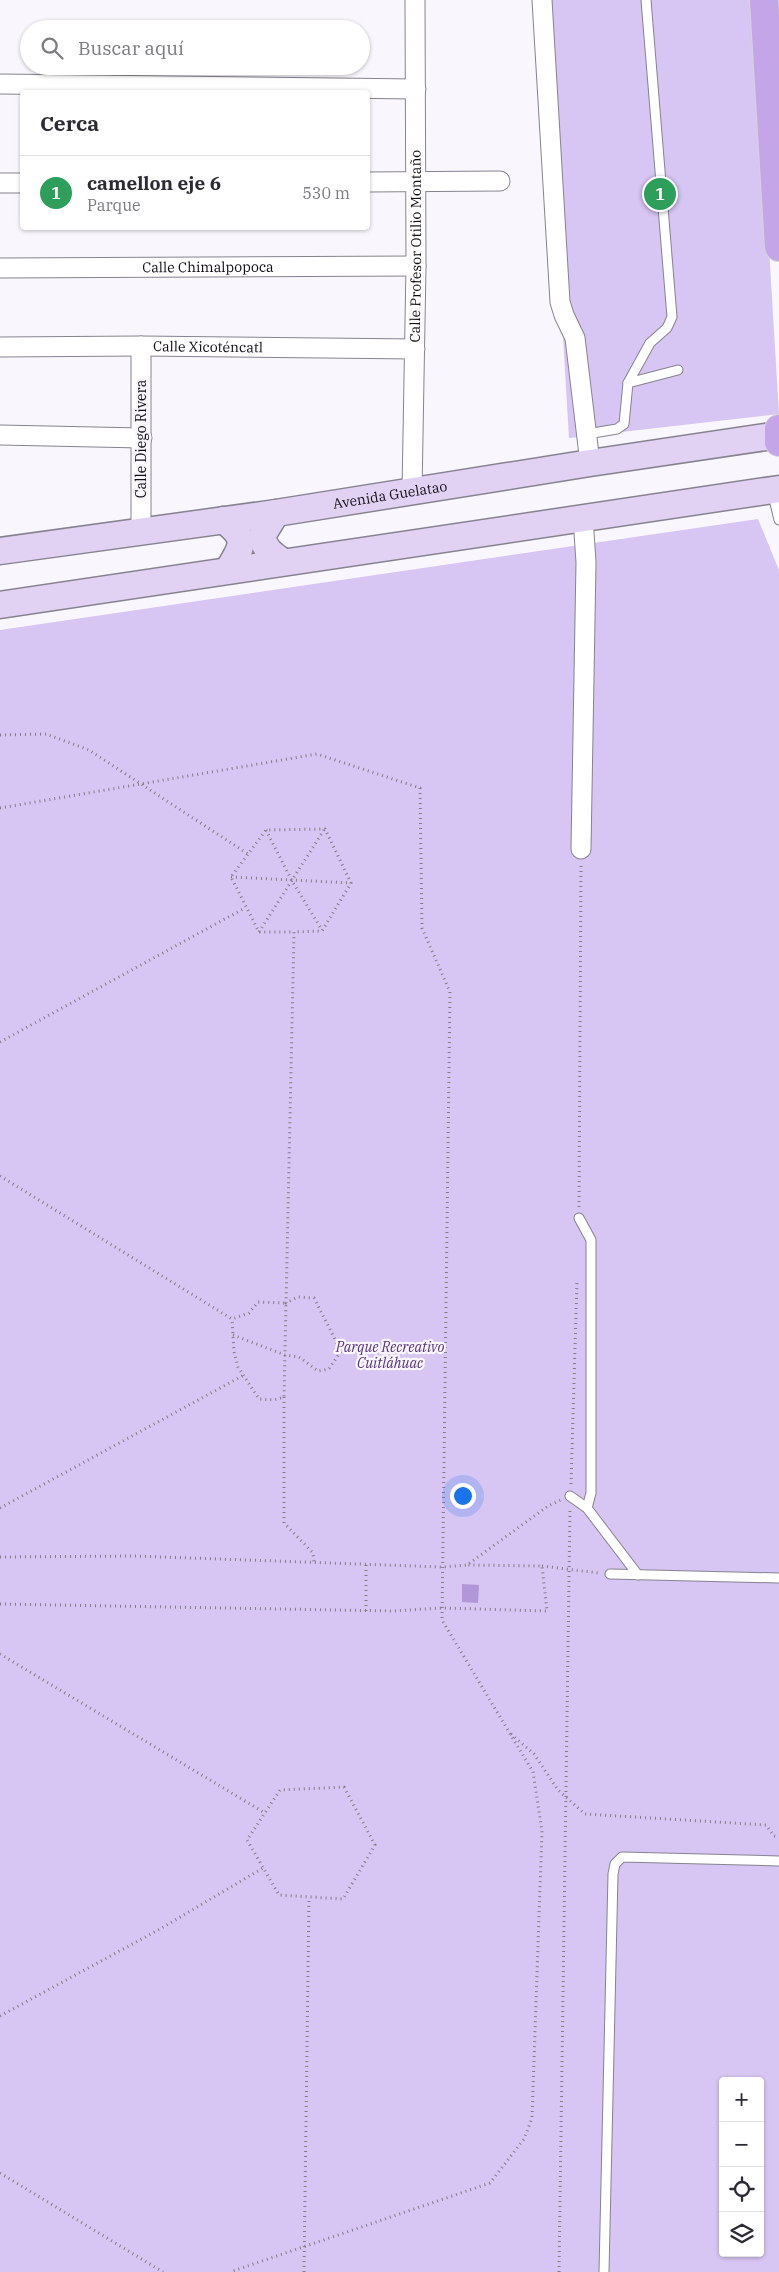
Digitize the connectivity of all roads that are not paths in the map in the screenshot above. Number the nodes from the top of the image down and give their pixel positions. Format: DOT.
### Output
graph roads {
  1 [pos="415,0"];
  2 [pos="542,0"];
  3 [pos="646,0"];
  4 [pos="764,0"];
  5 [pos="0,84"];
  6 [pos="416,89"];
  7 [pos="777,180"];
  8 [pos="500,181"];
  9 [pos="370,182"];
  10 [pos="416,182"];
  11 [pos="0,183"];
  12 [pos="20,183"];
  13 [pos="779,246"];
  14 [pos="416,266"];
  15 [pos="0,268"];
  16 [pos="140,346"];
  17 [pos="0,347"];
  18 [pos="415,349"];
  19 [pos="678,370"];
  20 [pos="628,382"];
  21 [pos="587,434"];
  22 [pos="0,436"];
  23 [pos="779,436"];
  24 [pos="142,438"];
  25 [pos="590,463"];
  26 [pos="779,489"];
  27 [pos="412,491"];
  28 [pos="779,495"];
  29 [pos="276,513"];
  30 [pos="583,518"];
  31 [pos="223,520"];
  32 [pos="779,520"];
  33 [pos="141,531"];
  34 [pos="0,551"];
  35 [pos="283,562"];
  36 [pos="228,570"];
  37 [pos="0,605"];
  38 [pos="581,849"];
  39 [pos="579,1218"];
  40 [pos="570,1496"];
  41 [pos="587,1508"];
  42 [pos="610,1574"];
  43 [pos="638,1575"];
  44 [pos="779,1578"];
  45 [pos="779,1861"];
  46 [pos="604,2272"];
  1 -- 6 [label="street, Calle Profesor Otilio Montaño"];
  2 -- 21 [label="street"];
  3 -- 20 [label="lane"];
  4 -- 7 [label="main road"];
  5 -- 6 [label="street"];
  6 -- 10 [label="street, Calle Profesor Otilio Montaño"];
  7 -- 13 [label="main road"];
  8 -- 10 [label="street"];
  9 -- 10 [label="street"];
  10 -- 14 [label="street, Calle Profesor Otilio Montaño"];
  11 -- 12 [label="street"];
  14 -- 15 [label="street, Calle Chimalpopoca"];
  14 -- 18 [label="street, Calle Profesor Otilio Montaño"];
  16 -- 17 [label="street, Calle Xicoténcatl"];
  16 -- 18 [label="street, Calle Xicoténcatl"];
  16 -- 24 [label="street, Calle Diego Rivera"];
  18 -- 27 [label="street, Calle Profesor Otilio Montaño"];
  19 -- 20 [label="lane"];
  20 -- 21 [label="lane"];
  21 -- 25 [label="street"];
  22 -- 24 [label="street"];
  23 -- 25 [label="main road, Avenida Guelatao"];
  24 -- 33 [label="street, Calle Diego Rivera"];
  25 -- 27 [label="main road, Avenida Guelatao"];
  26 -- 30 [label="main road"];
  27 -- 29 [label="main road, Avenida Guelatao"];
  28 -- 32 [label="lane"];
  29 -- 31 [label="main road, Avenida Guelatao"];
  29 -- 35 [label="main road"];
  30 -- 35 [label="main road"];
  30 -- 38 [label="street"];
  31 -- 33 [label="main road, Avenida Guelatao"];
  31 -- 36 [label="main road"];
  33 -- 34 [label="main road, Avenida Guelatao"];
  35 -- 36 [label="main road"];
  36 -- 37 [label="main road"];
  39 -- 41 [label="lane"];
  40 -- 41 [label="lane"];
  41 -- 43 [label="lane"];
  42 -- 43 [label="lane"];
  43 -- 44 [label="lane"];
  45 -- 46 [label="lane"];
}
